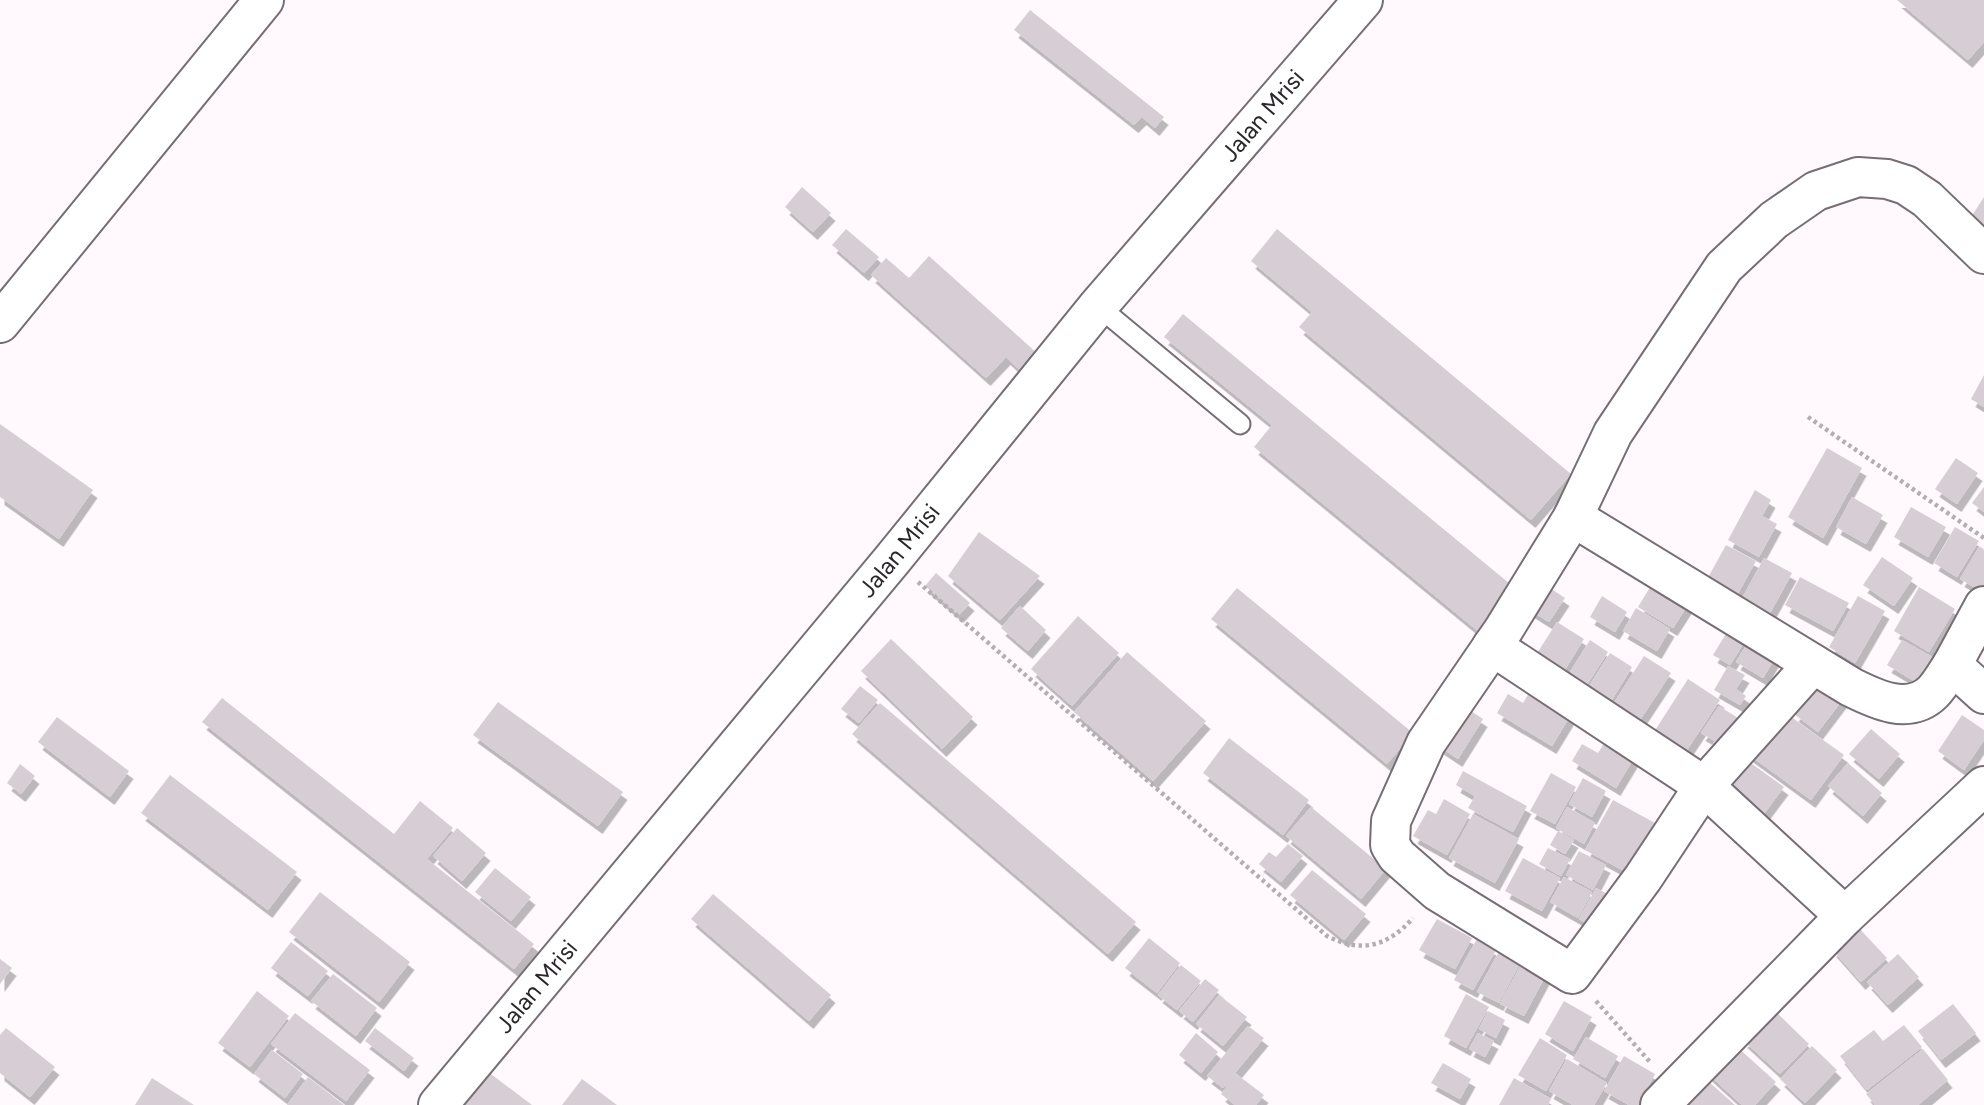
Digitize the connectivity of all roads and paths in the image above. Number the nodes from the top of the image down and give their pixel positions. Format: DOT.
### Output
graph roads {
  1 [pos="264,0"];
  2 [pos="1363,0"];
  3 [pos="1984,254"];
  4 [pos="1098,306"];
  5 [pos="0,323"];
  6 [pos="1808,417"];
  7 [pos="1240,424"];
  8 [pos="1573,517"];
  9 [pos="1984,538"];
  10 [pos="892,560"];
  11 [pos="1984,606"];
  12 [pos="1492,646"];
  13 [pos="1813,664"];
  14 [pos="1952,665"];
  15 [pos="1984,694"];
  16 [pos="1704,786"];
  17 [pos="1984,786"];
  18 [pos="1437,891"];
  19 [pos="1844,916"];
  20 [pos="1572,974"];
  21 [pos="1667,1097"];
  22 [pos="438,1105"];
  1 -- 5 [label="street"];
  2 -- 4 [label="street, Jalan Mrisi"];
  3 -- 8 [label="street"];
  4 -- 7 [label="lane"];
  4 -- 10 [label="street, Jalan Mrisi"];
  6 -- 9 [label="path"];
  8 -- 12 [label="street"];
  8 -- 13 [label="street"];
  10 -- 18 [label="path"];
  10 -- 22 [label="street, Jalan Mrisi"];
  11 -- 14 [label="street"];
  12 -- 16 [label="street"];
  12 -- 18 [label="street"];
  13 -- 14 [label="street"];
  13 -- 16 [label="street"];
  14 -- 15 [label="street"];
  16 -- 19 [label="street"];
  16 -- 20 [label="street"];
  17 -- 19 [label="street"];
  18 -- 20 [label="street"];
  19 -- 21 [label="street"];
  20 -- 21 [label="path"];
}
